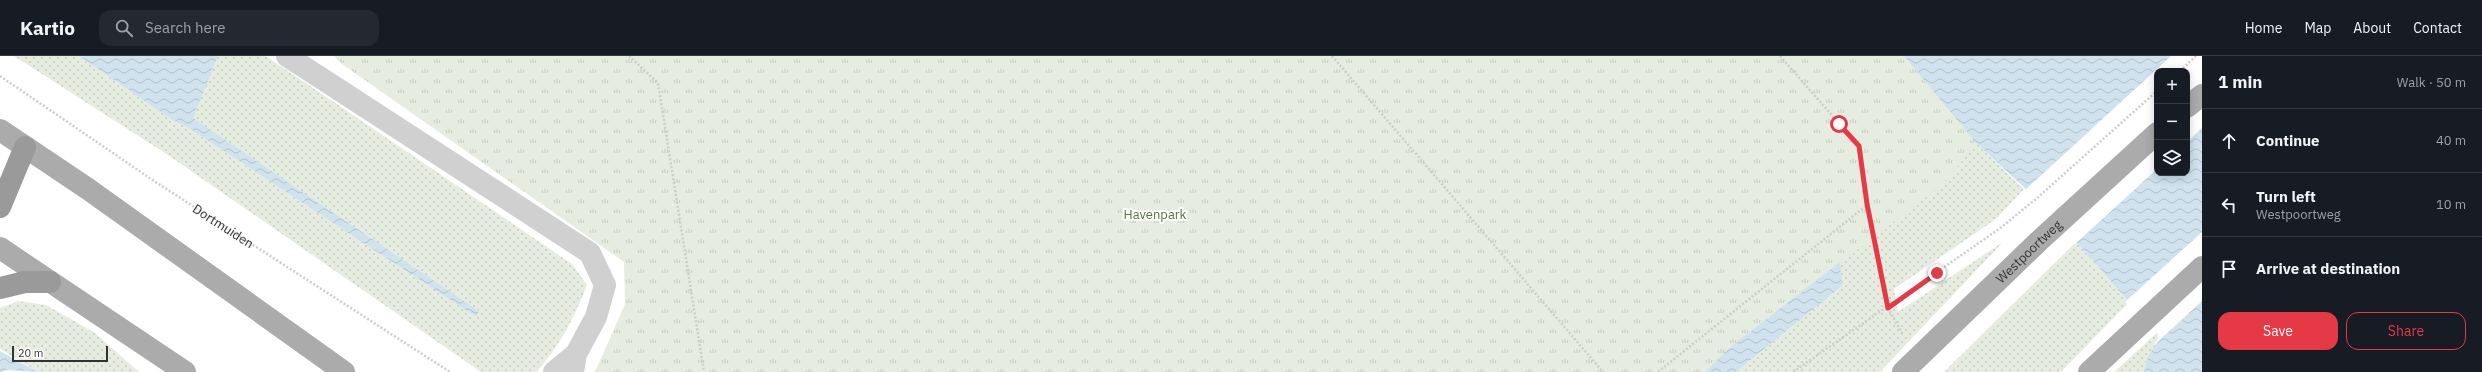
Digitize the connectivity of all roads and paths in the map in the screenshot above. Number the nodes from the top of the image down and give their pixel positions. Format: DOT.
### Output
graph roads {
  1 [pos="287,56"];
  2 [pos="629,56"];
  3 [pos="1332,56"];
  4 [pos="1780,56"];
  5 [pos="2196,56"];
  6 [pos="2183,68"];
  7 [pos="0,76"];
  8 [pos="2154,94"];
  9 [pos="2202,95"];
  10 [pos="2190,105"];
  11 [pos="0,130"];
  12 [pos="2154,136"];
  13 [pos="25,147"];
  14 [pos="0,170"];
  15 [pos="1867,204"];
  16 [pos="0,207"];
  17 [pos="0,248"];
  18 [pos="2202,267"];
  19 [pos="50,282"];
  20 [pos="0,288"];
  21 [pos="1888,308"];
  22 [pos="574,363"];
  23 [pos="1909,365"];
  24 [pos="185,372"];
  25 [pos="344,372"];
  26 [pos="450,372"];
  27 [pos="554,372"];
  28 [pos="704,372"];
  29 [pos="1603,372"];
  30 [pos="1658,372"];
  31 [pos="1793,372"];
  32 [pos="2089,372"];
  1 -- 22 [label="street"];
  2 -- 28 [label="path"];
  3 -- 29 [label="path"];
  4 -- 15 [label="path"];
  5 -- 6 [label="path"];
  7 -- 26 [label="path, Dortmuiden"];
  8 -- 21 [label="path"];
  9 -- 10 [label="main road"];
  11 -- 13 [label="main road"];
  12 -- 23 [label="main road, Westpoortweg"];
  13 -- 14 [label="highway"];
  13 -- 16 [label="highway"];
  13 -- 25 [label="main road"];
  15 -- 21 [label="path"];
  15 -- 30 [label="path"];
  17 -- 19 [label="main road"];
  18 -- 32 [label="main road"];
  19 -- 20 [label="highway"];
  19 -- 24 [label="main road"];
  21 -- 23 [label="path"];
  21 -- 31 [label="path"];
  22 -- 27 [label="street"];
}
